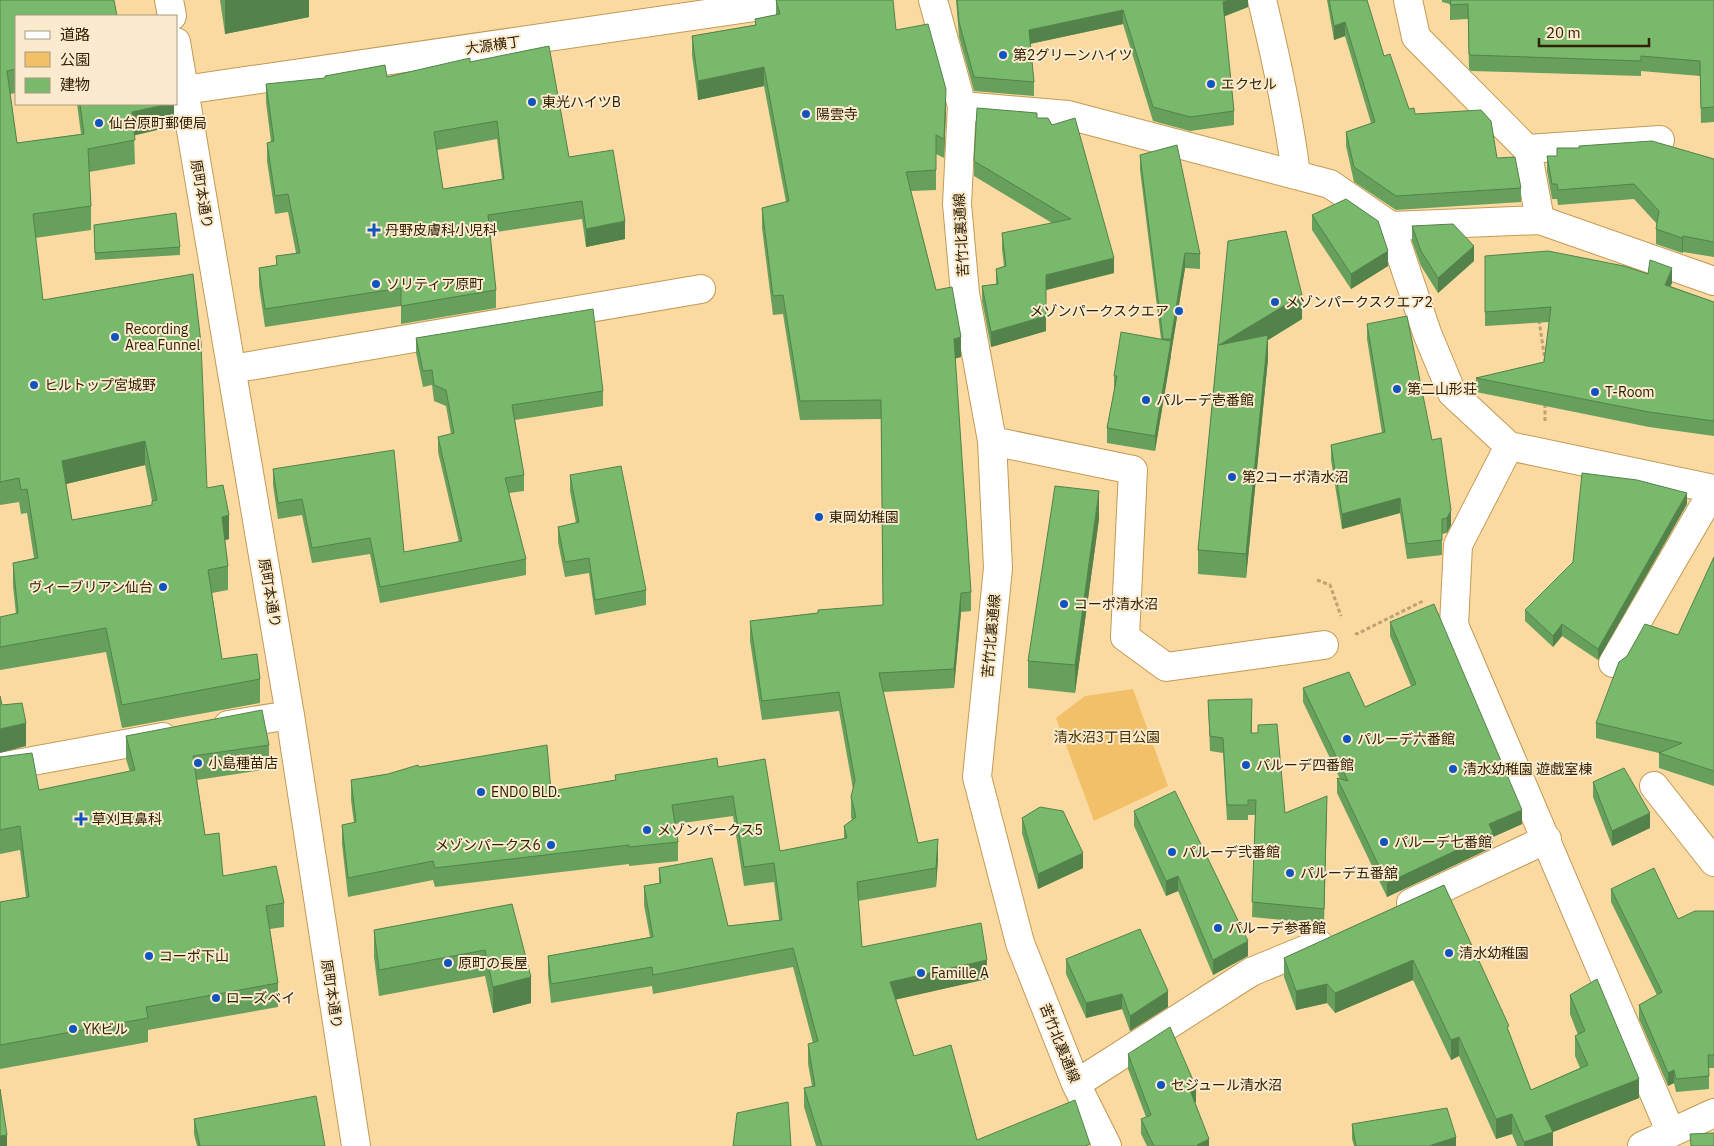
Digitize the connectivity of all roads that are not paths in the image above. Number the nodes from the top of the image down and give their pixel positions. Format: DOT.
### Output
graph roads {
  1 [pos="169,0"];
  2 [pos="802,0"];
  3 [pos="933,0"];
  4 [pos="1262,0"];
  5 [pos="1408,0"];
  6 [pos="172,15"];
  7 [pos="178,54"];
  8 [pos="184,90"];
  9 [pos="962,106"];
  10 [pos="1660,140"];
  11 [pos="1526,149"];
  12 [pos="1296,175"];
  13 [pos="1540,220"];
  14 [pos="1391,226"];
  15 [pos="1714,281"];
  16 [pos="701,289"];
  17 [pos="232,369"];
  18 [pos="992,441"];
  19 [pos="1509,446"];
  20 [pos="1714,489"];
  21 [pos="1324,645"];
  22 [pos="1613,663"];
  23 [pos="290,715"];
  24 [pos="0,767"];
  25 [pos="1654,786"];
  26 [pos="1547,839"];
  27 [pos="1714,862"];
  28 [pos="1390,913"];
  29 [pos="1338,935"];
  30 [pos="1076,1084"];
  31 [pos="1714,1113"];
  32 [pos="1672,1133"];
  33 [pos="356,1146"];
  34 [pos="1107,1146"];
  35 [pos="1642,1146"];
  1 -- 6 [label="street"];
  2 -- 8 [label="street, 大源横丁"];
  3 -- 9 [label="street, 苦竹北裏通線"];
  4 -- 12 [label="street"];
  5 -- 11 [label="street"];
  7 -- 8 [label="street, 原町本通り"];
  8 -- 17 [label="street, 原町本通り"];
  9 -- 12 [label="street"];
  9 -- 18 [label="street, 苦竹北裏通線"];
  10 -- 11 [label="street"];
  11 -- 13 [label="street"];
  12 -- 14 [label="street"];
  13 -- 14 [label="street"];
  13 -- 15 [label="street"];
  14 -- 19 [label="street"];
  16 -- 17 [label="street"];
  17 -- 23 [label="street, 原町本通り"];
  18 -- 21 [label="street"];
  18 -- 30 [label="street, 苦竹北裏通線"];
  19 -- 20 [label="street"];
  19 -- 26 [label="street"];
  20 -- 22 [label="street"];
  23 -- 24 [label="street"];
  23 -- 33 [label="street, 原町本通り"];
  25 -- 27 [label="street"];
  26 -- 28 [label="street"];
  26 -- 32 [label="street"];
  29 -- 30 [label="street"];
  30 -- 34 [label="street, 苦竹北裏通線"];
  31 -- 32 [label="street"];
  32 -- 35 [label="street"];
}
